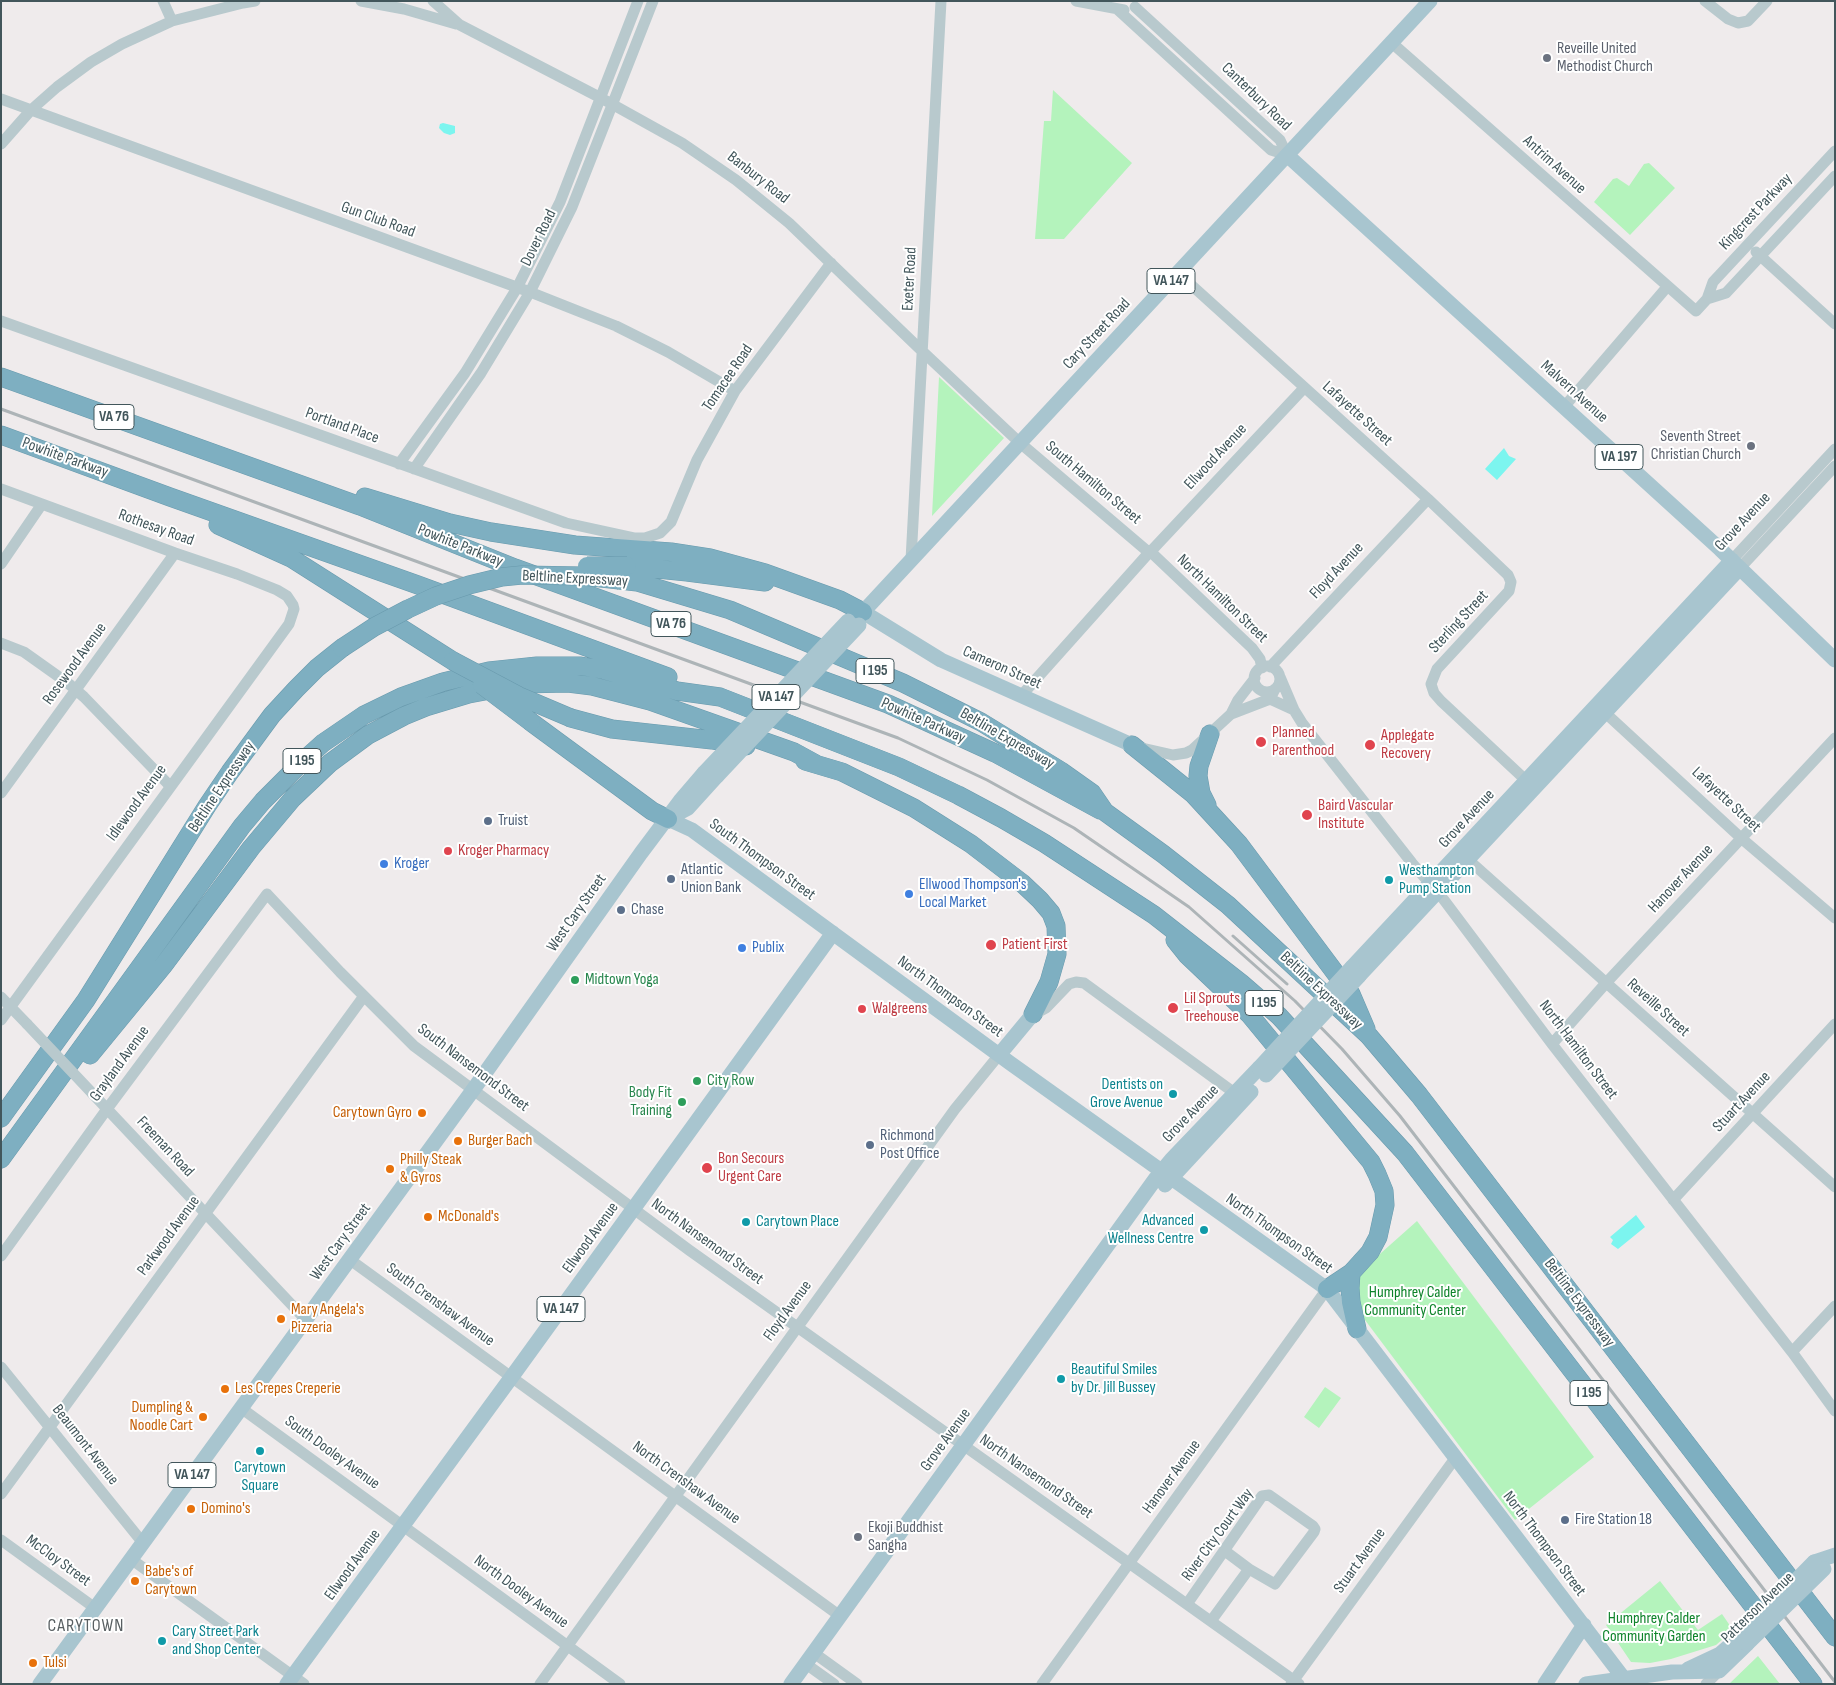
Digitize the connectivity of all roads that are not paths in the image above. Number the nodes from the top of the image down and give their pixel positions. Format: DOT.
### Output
graph roads {
  1 [pos="164,1"];
  2 [pos="255,1"];
  3 [pos="361,1"];
  4 [pos="433,1"];
  5 [pos="638,1"];
  6 [pos="653,1"];
  7 [pos="941,1"];
  8 [pos="1076,1"];
  9 [pos="1430,1"];
  10 [pos="1705,1"];
  11 [pos="1767,1"];
  12 [pos="1138,4"];
  13 [pos="407,5"];
  14 [pos="1117,9"];
  15 [pos="172,21"];
  16 [pos="460,25"];
  17 [pos="1392,43"];
  18 [pos="601,98"];
  19 [pos="1,99"];
  20 [pos="614,105"];
  21 [pos="31,110"];
  22 [pos="1,144"];
  23 [pos="1835,151"];
  24 [pos="1287,155"];
  25 [pos="1835,176"];
  26 [pos="1748,244"];
  27 [pos="1760,256"];
  28 [pos="831,263"];
  29 [pos="1178,274"];
  30 [pos="1667,287"];
  31 [pos="517,288"];
  32 [pos="530,292"];
  33 [pos="1707,299"];
  34 [pos="1696,311"];
  35 [pos="1,321"];
  36 [pos="1835,324"];
  37 [pos="922,351"];
  38 [pos="1,377"];
  39 [pos="1304,388"];
  40 [pos="735,391"];
  41 [pos="1564,407"];
  42 [pos="1,435"];
  43 [pos="1019,442"];
  44 [pos="1835,450"];
  45 [pos="227,458"];
  46 [pos="399,464"];
  47 [pos="1835,466"];
  48 [pos="414,469"];
  49 [pos="1,489"];
  50 [pos="170,497"];
  51 [pos="1428,499"];
  52 [pos="42,504"];
  53 [pos="671,522"];
  54 [pos="175,553"];
  55 [pos="1150,553"];
  56 [pos="911,560"];
  57 [pos="1,564"];
  58 [pos="1736,564"];
  59 [pos="623,573"];
  60 [pos="1511,582"];
  61 [pos="801,586"];
  62 [pos="293,605"];
  63 [pos="857,619"];
  64 [pos="1,643"];
  65 [pos="1835,660"];
  66 [pos="453,661"];
  67 [pos="1266,667"];
  68 [pos="1280,677"];
  69 [pos="1255,678"];
  70 [pos="76,690"];
  71 [pos="1270,693"];
  72 [pos="1021,696"];
  73 [pos="720,697"];
  74 [pos="1601,708"];
  75 [pos="1294,710"];
  76 [pos="1231,714"];
  77 [pos="1210,734"];
  78 [pos="1835,738"];
  79 [pos="1132,745"];
  80 [pos="816,764"];
  81 [pos="1530,784"];
  82 [pos="170,786"];
  83 [pos="1,793"];
  84 [pos="1105,812"];
  85 [pos="1211,812"];
  86 [pos="668,819"];
  87 [pos="1741,838"];
  88 [pos="1463,856"];
  89 [pos="1434,887"];
  90 [pos="267,894"];
  91 [pos="1154,915"];
  92 [pos="1835,918"];
  93 [pos="833,933"];
  94 [pos="1606,983"];
  95 [pos="364,996"];
  96 [pos="1,997"];
  97 [pos="10,1007"];
  98 [pos="1033,1014"];
  99 [pos="1,1020"];
  100 [pos="1835,1024"];
  101 [pos="1370,1036"];
  102 [pos="1552,1044"];
  103 [pos="998,1054"];
  104 [pos="40,1064"];
  105 [pos="473,1090"];
  106 [pos="1239,1097"];
  107 [pos="1,1107"];
  108 [pos="107,1109"];
  109 [pos="1753,1114"];
  110 [pos="33,1115"];
  111 [pos="1,1118"];
  112 [pos="1,1159"];
  113 [pos="1166,1175"];
  114 [pos="1835,1187"];
  115 [pos="1673,1200"];
  116 [pos="634,1208"];
  117 [pos="205,1214"];
  118 [pos="1,1256"];
  119 [pos="349,1259"];
  120 [pos="1351,1273"];
  121 [pos="1327,1290"];
  122 [pos="1835,1306"];
  123 [pos="306,1320"];
  124 [pos="798,1327"];
  125 [pos="1357,1329"];
  126 [pos="1792,1352"];
  127 [pos="1,1367"];
  128 [pos="512,1377"];
  129 [pos="242,1408"];
  130 [pos="1835,1411"];
  131 [pos="51,1427"];
  132 [pos="964,1446"];
  133 [pos="1456,1457"];
  134 [pos="1,1494"];
  135 [pos="676,1496"];
  136 [pos="403,1526"];
  137 [pos="1,1540"];
  138 [pos="143,1543"];
  139 [pos="1225,1551"];
  140 [pos="131,1559"];
  141 [pos="1827,1561"];
  142 [pos="1129,1563"];
  143 [pos="1249,1569"];
  144 [pos="1187,1604"];
  145 [pos="95,1608"];
  146 [pos="840,1616"];
  147 [pos="1211,1621"];
  148 [pos="1584,1626"];
  149 [pos="1835,1637"];
  150 [pos="1744,1640"];
  151 [pos="568,1646"];
  152 [pos="810,1658"];
  153 [pos="1719,1671"];
  154 [pos="1684,1672"];
  155 [pos="295,1681"];
  156 [pos="1626,1681"];
  157 [pos="1295,1682"];
  158 [pos="40,1684"];
  159 [pos="540,1684"];
  160 [pos="620,1684"];
  161 [pos="791,1684"];
  162 [pos="834,1684"];
  163 [pos="857,1684"];
  164 [pos="1042,1684"];
  165 [pos="1545,1684"];
  166 [pos="1586,1684"];
  167 [pos="1706,1684"];
  168 [pos="1813,1684"];
  1 -- 15 [label="street"];
  2 -- 15 [label="street"];
  3 -- 13 [label="street"];
  4 -- 16 [label="street, Banbury Road"];
  5 -- 18 [label="street, Dover Road"];
  6 -- 20 [label="street, Dover Road"];
  7 -- 37 [label="street, Exeter Road"];
  8 -- 14 [label="street, Canterbury Road"];
  9 -- 17 [label="main road, Cary Street Road / VA 147"];
  10 -- 11 [label="street"];
  12 -- 14 [label="street, Canterbury Road"];
  12 -- 24 [label="street, Canterbury Road"];
  13 -- 16 [label="street"];
  14 -- 24 [label="street, Canterbury Road"];
  15 -- 21 [label="street"];
  16 -- 18 [label="street, Banbury Road"];
  17 -- 24 [label="main road, Cary Street Road / VA 147"];
  17 -- 30 [label="street, Antrim Avenue"];
  18 -- 20 [label="street, Banbury Road"];
  18 -- 31 [label="street, Dover Road"];
  19 -- 21 [label="street, Gun Club Road"];
  20 -- 28 [label="street, Banbury Road"];
  20 -- 32 [label="street, Dover Road"];
  21 -- 22 [label="street"];
  21 -- 31 [label="street, Gun Club Road"];
  23 -- 26 [label="street, Kingcrest Parkway"];
  24 -- 29 [label="main road, Cary Street Road / VA 147"];
  24 -- 41 [label="main road, Malvern Avenue / VA 197"];
  25 -- 27 [label="street, Kingcrest Parkway"];
  26 -- 27 [label="street"];
  26 -- 33 [label="street, Kingcrest Parkway"];
  27 -- 33 [label="street, Kingcrest Parkway"];
  27 -- 36 [label="street"];
  28 -- 37 [label="street, Banbury Road"];
  28 -- 40 [label="street, Tomacee Road"];
  29 -- 39 [label="street, Lafayette Street"];
  29 -- 43 [label="main road, Cary Street Road / VA 147"];
  30 -- 34 [label="street, Antrim Avenue"];
  30 -- 41 [label="street"];
  31 -- 32 [label="street, Gun Club Road"];
  31 -- 46 [label="street, Dover Road"];
  32 -- 40 [label="street, Gun Club Road"];
  32 -- 48 [label="street, Dover Road"];
  33 -- 34 [label="street, Kingcrest Parkway"];
  35 -- 46 [label="street, Portland Place"];
  37 -- 43 [label="street, Banbury Road"];
  37 -- 56 [label="street, Exeter Road"];
  38 -- 45 [label="highway, Powhite Parkway / VA 76"];
  39 -- 51 [label="street, Lafayette Street"];
  39 -- 55 [label="street, Ellwood Avenue"];
  40 -- 53 [label="street, Tomacee Road"];
  41 -- 58 [label="main road, Malvern Avenue / VA 197"];
  42 -- 50 [label="highway, Powhite Parkway"];
  43 -- 55 [label="street, South Hamilton Street"];
  43 -- 56 [label="main road, Cary Street Road / VA 147"];
  44 -- 58 [label="street, Grove Avenue"];
  45 -- 61 [label="highway"];
  45 -- 84 [label="highway, Powhite Parkway / VA 76"];
  46 -- 48 [label="street, Portland Place"];
  47 -- 58 [label="street, Grove Avenue"];
  48 -- 53 [label="street, Portland Place"];
  49 -- 52 [label="street, Rothesay Road"];
  50 -- 66 [label="highway"];
  50 -- 73 [label="highway, Powhite Parkway"];
  51 -- 60 [label="street, Lafayette Street"];
  51 -- 67 [label="street, Floyd Avenue"];
  52 -- 54 [label="street, Rothesay Road"];
  52 -- 57 [label="street"];
  54 -- 62 [label="street, Rothesay Road"];
  54 -- 70 [label="street, Rosewood Avenue"];
  55 -- 67 [label="street, North Hamilton Street"];
  55 -- 72 [label="street, Ellwood Avenue"];
  56 -- 63 [label="main road, Cary Street Road / VA 147"];
  58 -- 65 [label="main road, Malvern Avenue / VA 197"];
  58 -- 74 [label="main road, Grove Avenue"];
  59 -- 61 [label="highway"];
  59 -- 84 [label="highway, Beltline Expressway / I 195"];
  59 -- 104 [label="highway, Beltline Expressway, bridge"];
  60 -- 81 [label="street, Sterling Street"];
  61 -- 63 [label="highway"];
  62 -- 82 [label="street, Idlewood Avenue"];
  63 -- 72 [label="main road, Cameron Street"];
  63 -- 86 [label="main road, West Cary Street / VA 147, bridge"];
  64 -- 70 [label="street"];
  66 -- 80 [label="highway, bridge"];
  66 -- 86 [label="highway, bridge"];
  67 -- 68 [label="street"];
  67 -- 69 [label="street"];
  68 -- 71 [label="street"];
  68 -- 75 [label="street, North Hamilton Street"];
  69 -- 71 [label="street"];
  69 -- 76 [label="street"];
  70 -- 82 [label="street"];
  70 -- 83 [label="street, Rosewood Avenue"];
  71 -- 75 [label="street, North Hamilton Street"];
  71 -- 76 [label="street"];
  72 -- 79 [label="main road, Cameron Street"];
  73 -- 91 [label="highway, I 195"];
  73 -- 110 [label="highway, I 195"];
  74 -- 81 [label="main road, Grove Avenue"];
  74 -- 87 [label="street, Lafayette Street"];
  75 -- 89 [label="street, North Hamilton Street"];
  76 -- 77 [label="street"];
  77 -- 79 [label="street"];
  77 -- 85 [label="highway"];
  78 -- 87 [label="street, Hanover Avenue"];
  79 -- 85 [label="highway"];
  80 -- 98 [label="highway"];
  80 -- 110 [label="highway"];
  81 -- 88 [label="main road, Grove Avenue"];
  82 -- 97 [label="street, Idlewood Avenue"];
  84 -- 101 [label="highway, Beltline Expressway / I 195"];
  85 -- 101 [label="highway"];
  86 -- 93 [label="main road, South Thompson Street"];
  86 -- 105 [label="main road, West Cary Street / VA 147"];
  87 -- 92 [label="street, Lafayette Street"];
  87 -- 94 [label="street, Hanover Avenue"];
  88 -- 89 [label="main road, Grove Avenue"];
  88 -- 94 [label="street, Reveille Street"];
  89 -- 102 [label="street, North Hamilton Street"];
  89 -- 106 [label="main road, Grove Avenue, bridge"];
  90 -- 95 [label="street, South Nansemond Street"];
  90 -- 108 [label="street, Grayland Avenue"];
  91 -- 120 [label="highway"];
  91 -- 168 [label="highway, I 195"];
  93 -- 103 [label="main road, North Thompson Street"];
  93 -- 116 [label="main road, Ellwood Avenue / VA 147"];
  94 -- 102 [label="street, Hanover Avenue"];
  94 -- 109 [label="street, Reveille Street"];
  95 -- 105 [label="street, South Nansemond Street"];
  95 -- 117 [label="street, Parkwood Avenue"];
  96 -- 97 [label="street, Freeman Road"];
  97 -- 99 [label="street, Idlewood Avenue"];
  97 -- 108 [label="street, Freeman Road, bridge"];
  98 -- 103 [label="main road, Floyd Avenue"];
  98 -- 106 [label="street, Floyd Avenue"];
  100 -- 109 [label="street, Stuart Avenue"];
  101 -- 149 [label="highway, Beltline Expressway / I 195"];
  102 -- 115 [label="street, North Hamilton Street"];
  103 -- 113 [label="main road, North Thompson Street"];
  103 -- 124 [label="street, Floyd Avenue"];
  104 -- 107 [label="highway"];
  104 -- 111 [label="highway"];
  105 -- 116 [label="street, South Nansemond Street"];
  105 -- 119 [label="main road, West Cary Street / VA 147"];
  106 -- 113 [label="main road, Grove Avenue"];
  108 -- 117 [label="street, Freeman Road"];
  108 -- 118 [label="street, Grayland Avenue"];
  109 -- 114 [label="street, Reveille Street"];
  109 -- 115 [label="street, Stuart Avenue"];
  110 -- 112 [label="highway, I 195"];
  113 -- 121 [label="main road, North Thompson Street"];
  113 -- 132 [label="main road, Grove Avenue"];
  115 -- 126 [label="street, North Hamilton Street"];
  116 -- 124 [label="street, North Nansemond Street"];
  116 -- 128 [label="main road, Ellwood Avenue / VA 147"];
  117 -- 123 [label="street, Freeman Road"];
  117 -- 131 [label="street, Parkwood Avenue"];
  119 -- 123 [label="main road, West Cary Street / VA 147"];
  119 -- 128 [label="street, South Crenshaw Avenue"];
  120 -- 121 [label="highway"];
  120 -- 125 [label="highway"];
  121 -- 125 [label="main road, North Thompson Street"];
  121 -- 142 [label="street, Hanover Avenue"];
  122 -- 126 [label="street"];
  123 -- 129 [label="main road, West Cary Street / VA 147"];
  124 -- 132 [label="street, North Nansemond Street"];
  124 -- 135 [label="street, Floyd Avenue"];
  125 -- 133 [label="main road, North Thompson Street"];
  126 -- 130 [label="street, North Hamilton Street"];
  127 -- 131 [label="street, Beaumont Avenue"];
  128 -- 135 [label="street, North Crenshaw Avenue"];
  128 -- 136 [label="main road, Ellwood Avenue / VA 147"];
  129 -- 136 [label="street, South Dooley Avenue"];
  129 -- 138 [label="main road, West Cary Street / VA 147"];
  131 -- 134 [label="street, Parkwood Avenue"];
  131 -- 138 [label="street, Beaumont Avenue"];
  132 -- 142 [label="street, North Nansemond Street"];
  132 -- 146 [label="main road, Grove Avenue"];
  133 -- 148 [label="main road, North Thompson Street"];
  133 -- 157 [label="street, Stuart Avenue"];
  135 -- 146 [label="street, North Crenshaw Avenue"];
  135 -- 151 [label="street, Floyd Avenue"];
  136 -- 151 [label="street, North Dooley Avenue"];
  136 -- 155 [label="main road, Ellwood Avenue / VA 147"];
  137 -- 145 [label="street, McCloy Street"];
  138 -- 140 [label="main road, West Cary Street / VA 147"];
  139 -- 143 [label="street"];
  139 -- 143 [label="street, River City Court Way"];
  139 -- 144 [label="street, River City Court Way"];
  140 -- 145 [label="main road, West Cary Street / VA 147"];
  140 -- 155 [label="street"];
  141 -- 150 [label="main road, Patterson Avenue, bridge"];
  142 -- 144 [label="street, North Nansemond Street"];
  142 -- 164 [label="street, Hanover Avenue"];
  143 -- 147 [label="street"];
  144 -- 147 [label="street, North Nansemond Street"];
  145 -- 158 [label="main road, West Cary Street / VA 147"];
  146 -- 152 [label="main road, Grove Avenue"];
  147 -- 157 [label="street, North Nansemond Street"];
  148 -- 156 [label="main road, North Thompson Street"];
  148 -- 165 [label="main road"];
  150 -- 153 [label="main road, Patterson Avenue"];
  150 -- 154 [label="main road"];
  151 -- 159 [label="street, Floyd Avenue"];
  151 -- 160 [label="street, North Dooley Avenue"];
  152 -- 161 [label="main road, Grove Avenue"];
  152 -- 162 [label="street"];
  152 -- 163 [label="street"];
  153 -- 154 [label="main road"];
  153 -- 167 [label="street, Patterson Avenue"];
  154 -- 156 [label="main road"];
  156 -- 166 [label="main road"];
}
